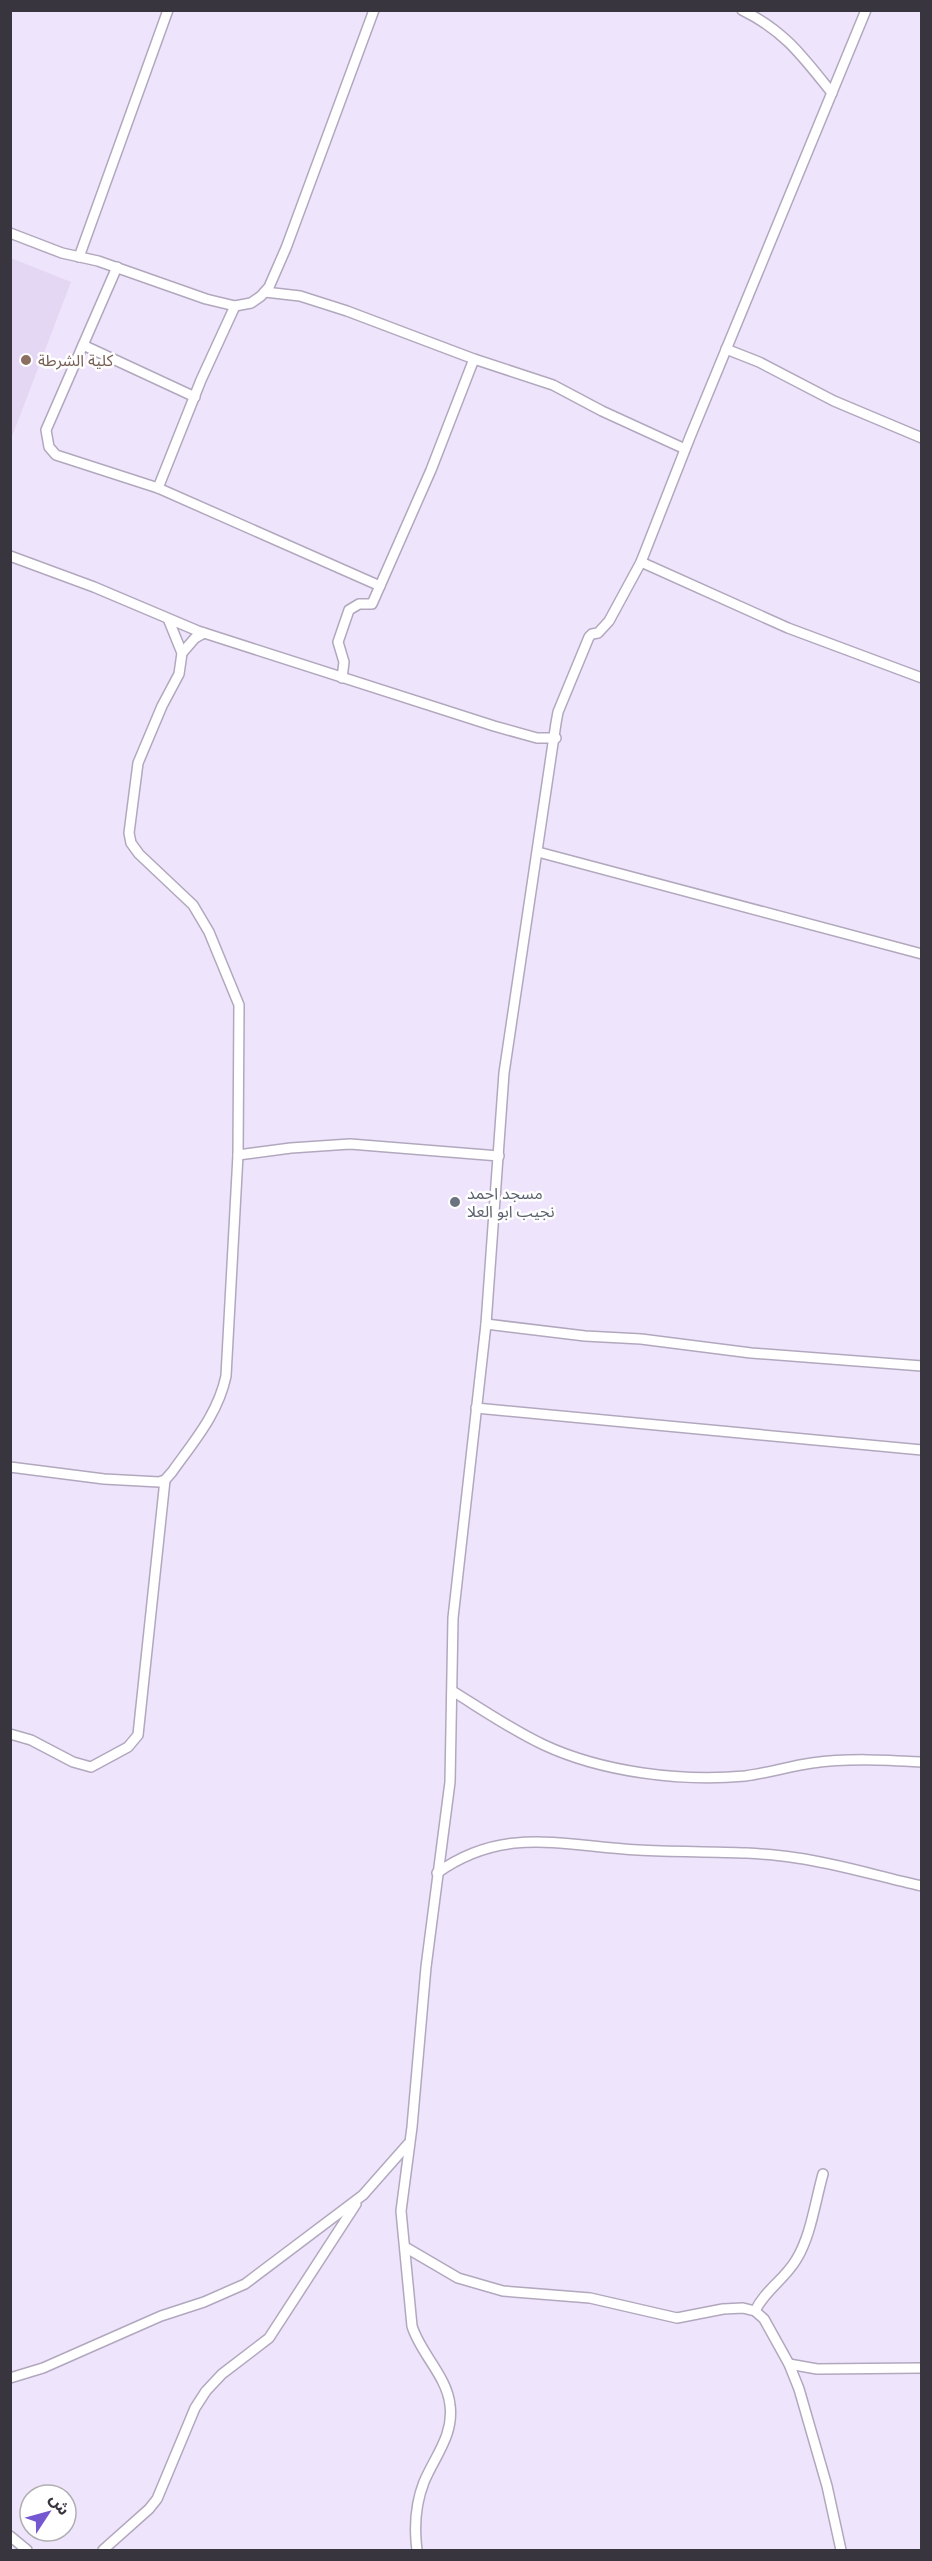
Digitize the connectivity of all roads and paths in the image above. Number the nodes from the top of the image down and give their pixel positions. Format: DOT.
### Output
graph roads {
  1 [pos="168,10"];
  2 [pos="374,10"];
  3 [pos="742,10"];
  4 [pos="866,10"];
  5 [pos="762,15"];
  6 [pos="832,93"];
  7 [pos="10,233"];
  8 [pos="79,256"];
  9 [pos="117,267"];
  10 [pos="265,292"];
  11 [pos="235,306"];
  12 [pos="82,345"];
  13 [pos="726,349"];
  14 [pos="474,359"];
  15 [pos="195,397"];
  16 [pos="921,438"];
  17 [pos="685,449"];
  18 [pos="158,488"];
  19 [pos="10,556"];
  20 [pos="641,562"];
  21 [pos="380,586"];
  22 [pos="169,621"];
  23 [pos="204,633"];
  24 [pos="182,653"];
  25 [pos="342,678"];
  26 [pos="921,678"];
  27 [pos="556,738"];
  28 [pos="538,852"];
  29 [pos="921,954"];
  30 [pos="238,1155"];
  31 [pos="499,1156"];
  32 [pos="486,1324"];
  33 [pos="921,1366"];
  34 [pos="476,1408"];
  35 [pos="921,1450"];
  36 [pos="10,1467"];
  37 [pos="165,1480"];
  38 [pos="454,1692"];
  39 [pos="10,1734"];
  40 [pos="921,1762"];
  41 [pos="437,1873"];
  42 [pos="921,1886"];
  43 [pos="408,2144"];
  44 [pos="823,2174"];
  45 [pos="363,2195"];
  46 [pos="405,2247"];
  47 [pos="755,2311"];
  48 [pos="789,2364"];
  49 [pos="921,2368"];
  50 [pos="10,2378"];
  51 [pos="10,2536"];
  52 [pos="27,2550"];
  53 [pos="103,2550"];
  54 [pos="417,2550"];
  55 [pos="841,2550"];
  1 -- 8 [label="street"];
  2 -- 10 [label="street"];
  3 -- 5 [label="street"];
  4 -- 6 [label="street"];
  5 -- 6 [label="street"];
  6 -- 13 [label="street"];
  7 -- 8 [label="street"];
  8 -- 9 [label="street"];
  9 -- 11 [label="street"];
  9 -- 12 [label="street"];
  10 -- 11 [label="street"];
  10 -- 14 [label="street"];
  11 -- 15 [label="street"];
  12 -- 15 [label="street"];
  12 -- 18 [label="street"];
  13 -- 16 [label="street"];
  13 -- 17 [label="street"];
  14 -- 17 [label="street"];
  14 -- 21 [label="street"];
  15 -- 18 [label="street"];
  17 -- 20 [label="street"];
  18 -- 21 [label="street"];
  19 -- 22 [label="street"];
  20 -- 26 [label="street"];
  20 -- 27 [label="street"];
  21 -- 25 [label="street"];
  22 -- 23 [label="street"];
  22 -- 24 [label="street"];
  23 -- 24 [label="street"];
  23 -- 25 [label="street"];
  24 -- 30 [label="street"];
  25 -- 27 [label="street"];
  27 -- 28 [label="street"];
  28 -- 29 [label="street"];
  28 -- 31 [label="street"];
  30 -- 31 [label="street"];
  30 -- 37 [label="street"];
  31 -- 32 [label="street"];
  32 -- 33 [label="street"];
  32 -- 34 [label="street"];
  34 -- 35 [label="street"];
  34 -- 38 [label="street"];
  36 -- 37 [label="street"];
  37 -- 39 [label="street"];
  38 -- 40 [label="street"];
  38 -- 41 [label="street"];
  41 -- 42 [label="street"];
  41 -- 43 [label="street"];
  43 -- 45 [label="street"];
  43 -- 46 [label="street"];
  44 -- 47 [label="street"];
  45 -- 50 [label="street"];
  45 -- 53 [label="street"];
  46 -- 47 [label="street"];
  46 -- 54 [label="street"];
  47 -- 48 [label="street"];
  48 -- 49 [label="street"];
  48 -- 55 [label="street"];
  51 -- 52 [label="street"];
}
